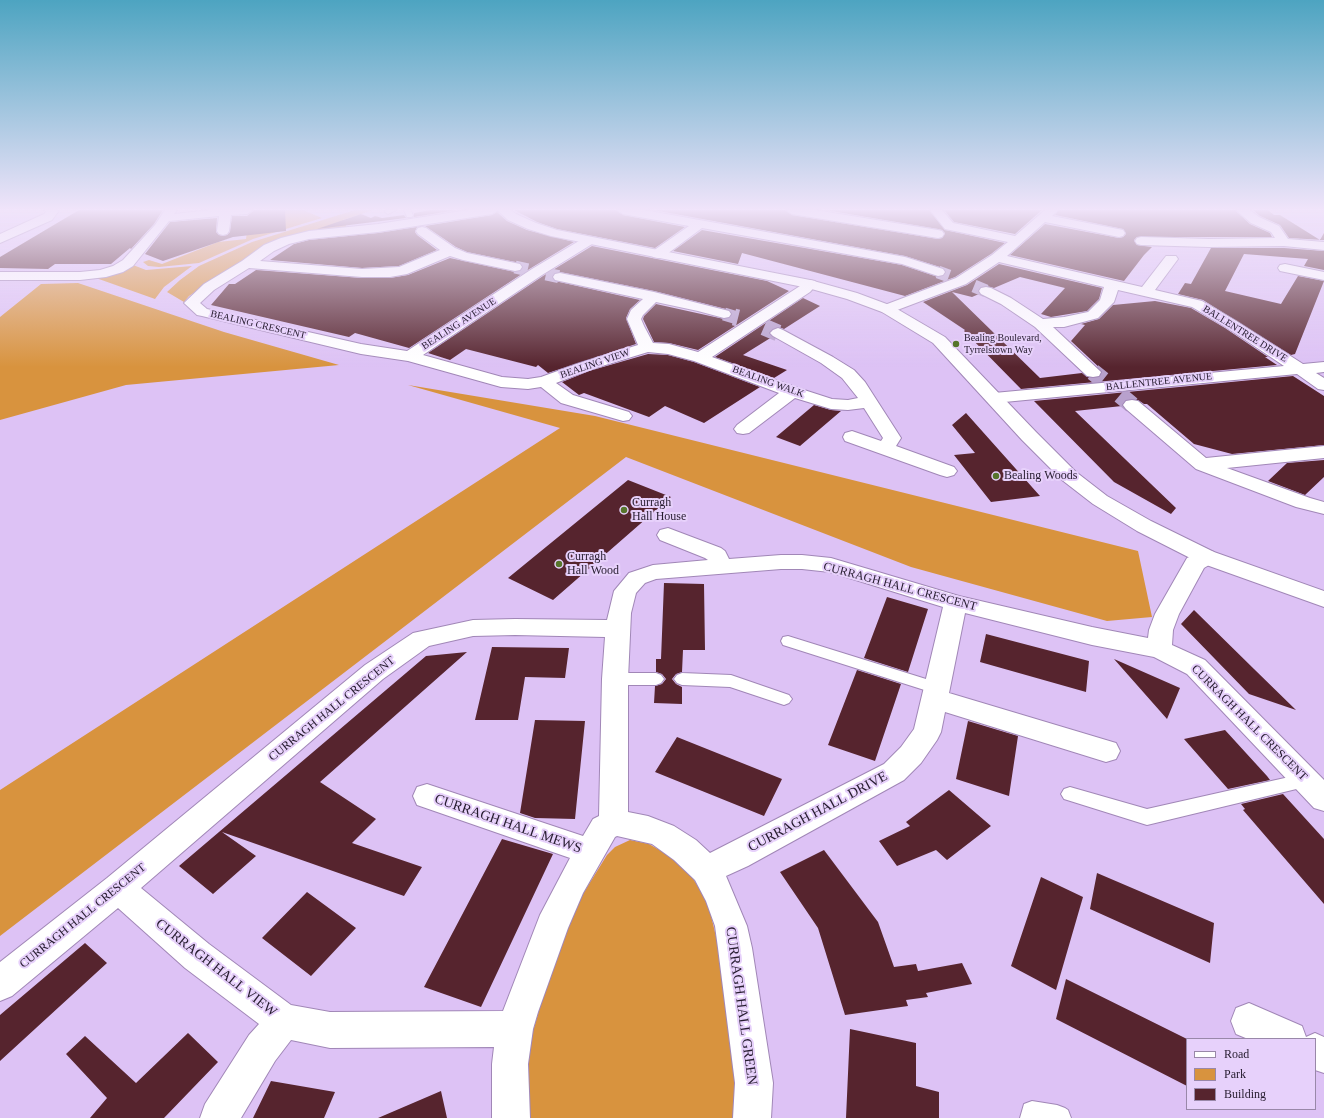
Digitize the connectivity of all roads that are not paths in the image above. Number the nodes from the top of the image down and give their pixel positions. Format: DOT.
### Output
graph roads {
  1 [pos="128,262"];
  2 [pos="250,262"];
  3 [pos="423,262"];
  4 [pos="492,262"];
  5 [pos="553,262"];
  6 [pos="699,262"];
  7 [pos="908,262"];
  8 [pos="986,262"];
  9 [pos="1015,262"];
  10 [pos="1169,262"];
  11 [pos="247,264"];
  12 [pos="1285,268"];
  13 [pos="537,272"];
  14 [pos="0,276"];
  15 [pos="949,276"];
  16 [pos="1324,276"];
  17 [pos="810,284"];
  18 [pos="1112,285"];
  19 [pos="1146,292"];
  20 [pos="654,296"];
  21 [pos="887,309"];
  22 [pos="1040,324"];
  23 [pos="765,328"];
  24 [pos="647,347"];
  25 [pos="361,349"];
  26 [pos="669,349"];
  27 [pos="410,356"];
  28 [pos="700,358"];
  29 [pos="1324,367"];
  30 [pos="1299,369"];
  31 [pos="501,382"];
  32 [pos="544,382"];
  33 [pos="1324,385"];
  34 [pos="1111,388"];
  35 [pos="792,392"];
  36 [pos="994,398"];
  37 [pos="868,402"];
  38 [pos="623,416"];
  39 [pos="743,429"];
  40 [pos="852,436"];
  41 [pos="886,448"];
  42 [pos="1324,452"];
  43 [pos="1203,465"];
  44 [pos="947,471"];
  45 [pos="1324,508"];
  46 [pos="668,535"];
  47 [pos="1206,557"];
  48 [pos="722,567"];
  49 [pos="1324,599"];
  50 [pos="956,603"];
  51 [pos="618,629"];
  52 [pos="788,641"];
  53 [pos="1158,649"];
  54 [pos="615,679"];
  55 [pos="656,679"];
  56 [pos="682,679"];
  57 [pos="936,693"];
  58 [pos="784,699"];
  59 [pos="1106,751"];
  60 [pos="1318,784"];
  61 [pos="1070,794"];
  62 [pos="427,796"];
  63 [pos="614,823"];
  64 [pos="589,851"];
  65 [pos="706,870"];
  66 [pos="118,888"];
  67 [pos="0,984"];
  68 [pos="284,1021"];
  69 [pos="1249,1021"];
  70 [pos="515,1029"];
  71 [pos="1287,1038"];
  72 [pos="219,1118"];
  73 [pos="511,1118"];
  74 [pos="752,1118"];
  75 [pos="1031,1118"];
  76 [pos="1060,1118"];
  1 -- 14 [label="street"];
  2 -- 11 [label="street, BEALING CRESCENT"];
  3 -- 11 [label="street"];
  4 -- 13 [label="street"];
  5 -- 13 [label="street, BEALING AVENUE"];
  6 -- 17 [label="street"];
  7 -- 15 [label="street"];
  8 -- 15 [label="street"];
  9 -- 18 [label="street, BALLENTREE DRIVE"];
  10 -- 19 [label="street"];
  11 -- 25 [label="street, BEALING CRESCENT"];
  12 -- 16 [label="street"];
  13 -- 20 [label="street"];
  13 -- 27 [label="street, BEALING AVENUE"];
  15 -- 21 [label="street"];
  15 -- 22 [label="street"];
  17 -- 21 [label="street"];
  17 -- 23 [label="street"];
  18 -- 19 [label="street, BALLENTREE DRIVE"];
  18 -- 22 [label="street"];
  19 -- 30 [label="street, BALLENTREE DRIVE"];
  20 -- 23 [label="street"];
  20 -- 24 [label="street, BEALING VIEW"];
  21 -- 36 [label="street"];
  22 -- 34 [label="street"];
  23 -- 28 [label="street"];
  23 -- 37 [label="street"];
  24 -- 26 [label="street, BEALING VIEW"];
  24 -- 32 [label="street, BEALING VIEW"];
  25 -- 27 [label="street, BEALING AVENUE"];
  26 -- 28 [label="street, BEALING WALK"];
  27 -- 31 [label="street, BEALING AVENUE"];
  28 -- 35 [label="street, BEALING WALK"];
  29 -- 30 [label="street, BALLENTREE AVENUE"];
  30 -- 33 [label="street, BALLENTREE DRIVE"];
  30 -- 34 [label="street, BALLENTREE AVENUE"];
  31 -- 32 [label="street, BEALING VIEW"];
  32 -- 38 [label="street, BEALING VIEW"];
  34 -- 36 [label="street, BALLENTREE AVENUE"];
  34 -- 43 [label="street"];
  35 -- 37 [label="street, BEALING WALK"];
  35 -- 39 [label="street"];
  36 -- 47 [label="street"];
  37 -- 41 [label="street"];
  40 -- 41 [label="street"];
  41 -- 44 [label="street"];
  42 -- 43 [label="street"];
  43 -- 45 [label="street"];
  46 -- 48 [label="street"];
  47 -- 49 [label="street"];
  47 -- 53 [label="street"];
  48 -- 50 [label="street, CURRAGH HALL CRESCENT"];
  48 -- 51 [label="street, CURRAGH HALL CRESCENT"];
  50 -- 53 [label="street, CURRAGH HALL CRESCENT"];
  50 -- 57 [label="street, CURRAGH HALL DRIVE"];
  51 -- 54 [label="street"];
  51 -- 66 [label="street, CURRAGH HALL CRESCENT"];
  52 -- 57 [label="lane"];
  53 -- 60 [label="street, CURRAGH HALL CRESCENT"];
  54 -- 55 [label="lane"];
  54 -- 63 [label="street"];
  56 -- 58 [label="lane"];
  57 -- 59 [label="street"];
  57 -- 65 [label="street, CURRAGH HALL DRIVE"];
  60 -- 61 [label="lane"];
  62 -- 64 [label="street, CURRAGH HALL MEWS"];
  63 -- 64 [label="street"];
  63 -- 65 [label="street, CURRAGH HALL GREEN"];
  64 -- 70 [label="street"];
  65 -- 74 [label="street, CURRAGH HALL GREEN"];
  66 -- 67 [label="street, CURRAGH HALL CRESCENT"];
  66 -- 68 [label="street, CURRAGH HALL VIEW"];
  68 -- 70 [label="street, CURRAGH HALL VIEW"];
  68 -- 72 [label="street"];
  69 -- 71 [label="street"];
  70 -- 73 [label="street"];
  75 -- 76 [label="lane"];
}
